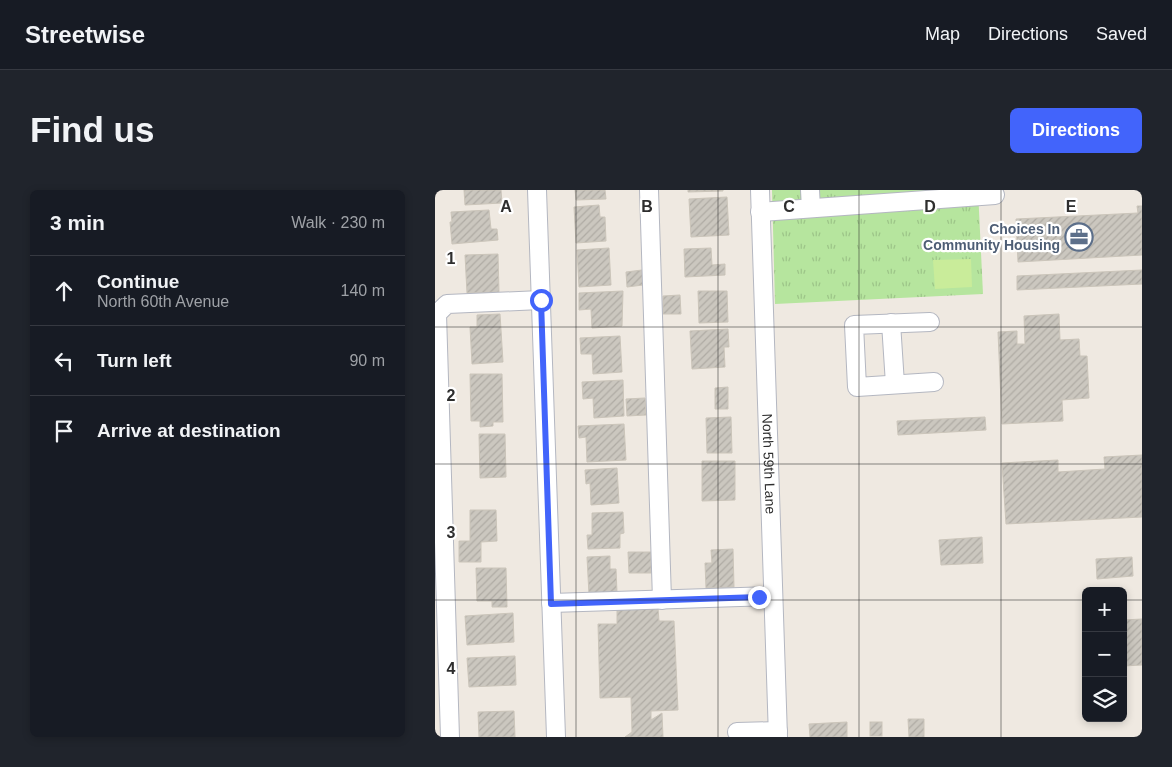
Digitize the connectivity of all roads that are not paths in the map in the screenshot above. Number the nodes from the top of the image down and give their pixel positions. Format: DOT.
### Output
graph roads {
  1 [pos="537,190"];
  2 [pos="649,190"];
  3 [pos="759,190"];
  4 [pos="810,190"];
  5 [pos="954,195"];
  6 [pos="995,195"];
  7 [pos="811,208"];
  8 [pos="760,212"];
  9 [pos="541,300"];
  10 [pos="931,322"];
  11 [pos="891,324"];
  12 [pos="934,382"];
  13 [pos="895,384"];
  14 [pos="773,596"];
  15 [pos="662,600"];
  16 [pos="551,604"];
  17 [pos="737,732"];
  18 [pos="778,734"];
  19 [pos="450,737"];
  20 [pos="556,737"];
  1 -- 9 [label="street"];
  2 -- 15 [label="street"];
  3 -- 8 [label="street, North 59th Lane"];
  4 -- 7 [label="street"];
  5 -- 6 [label="street"];
  5 -- 7 [label="street"];
  7 -- 8 [label="street"];
  8 -- 14 [label="street, North 59th Lane"];
  9 -- 16 [label="street"];
  9 -- 19 [label="street"];
  10 -- 11 [label="street"];
  11 -- 13 [label="street"];
  11 -- 13 [label="street"];
  12 -- 13 [label="street"];
  14 -- 15 [label="street"];
  14 -- 18 [label="street, North 59th Lane"];
  15 -- 16 [label="street"];
  16 -- 20 [label="street"];
  17 -- 18 [label="street"];
}
